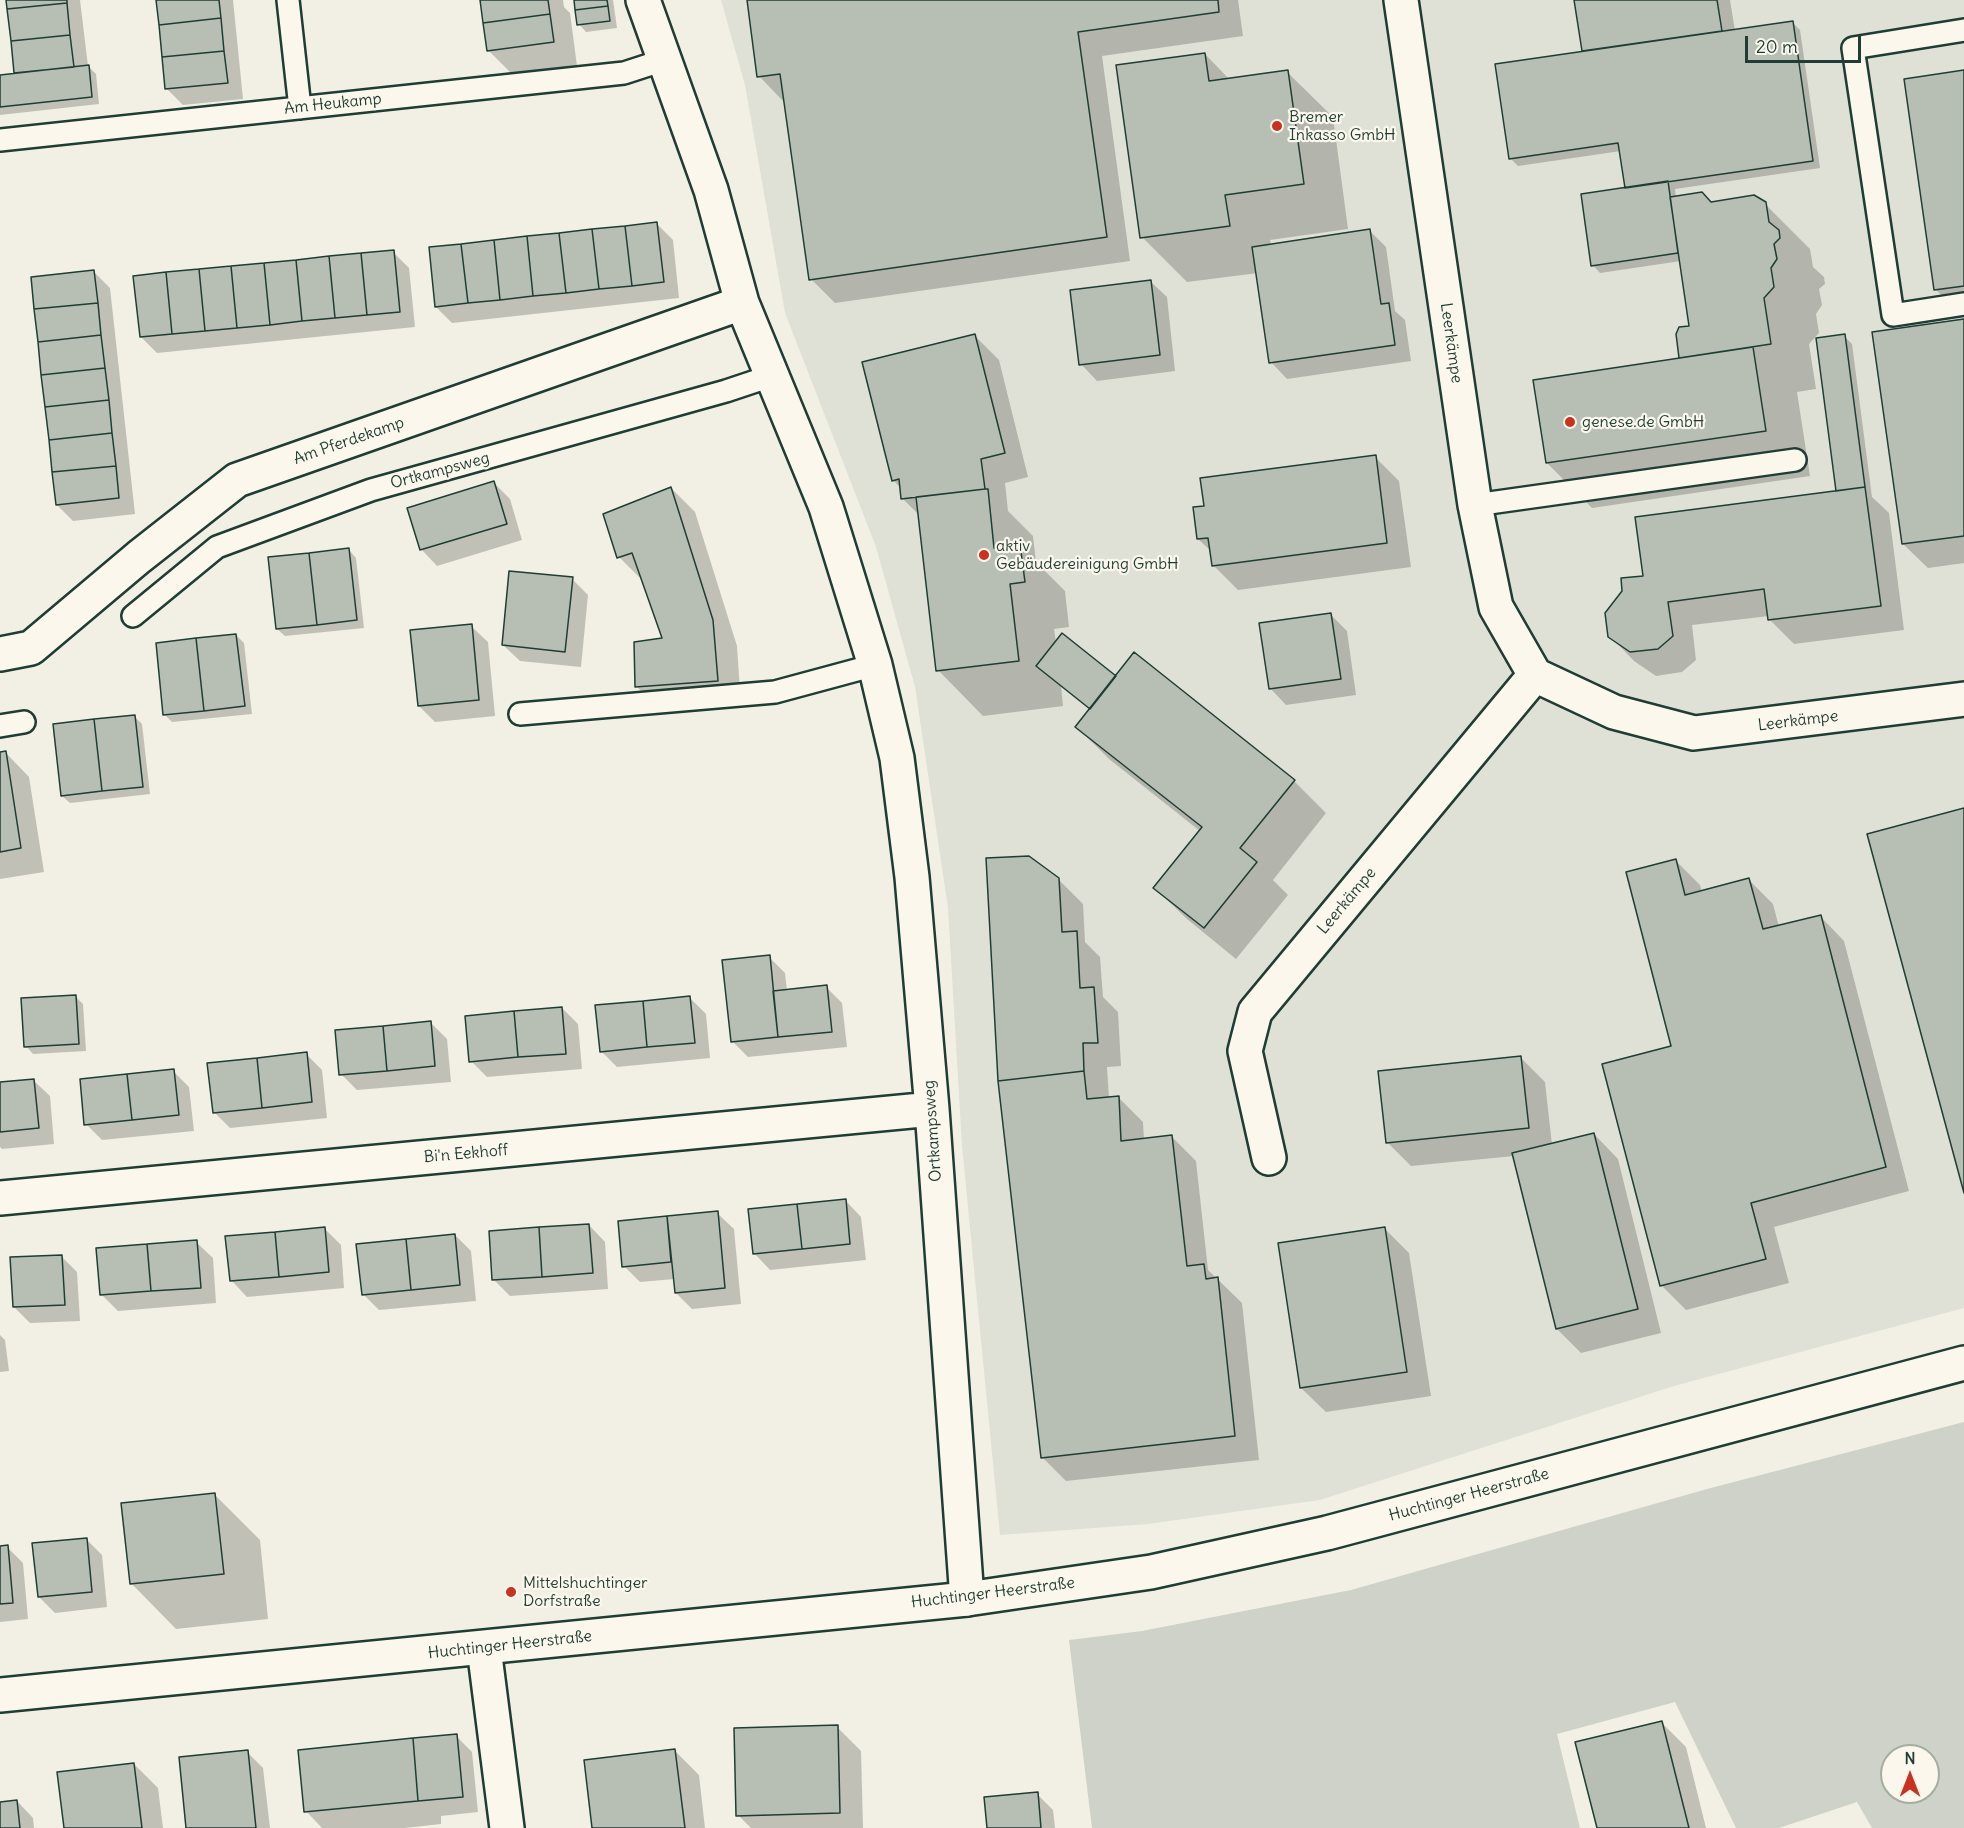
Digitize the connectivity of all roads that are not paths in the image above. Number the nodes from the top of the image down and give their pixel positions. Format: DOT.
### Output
graph roads {
  1 [pos="288,0"];
  2 [pos="643,0"];
  3 [pos="1401,0"];
  4 [pos="1964,30"];
  5 [pos="664,60"];
  6 [pos="300,108"];
  7 [pos="0,140"];
  8 [pos="742,303"];
  9 [pos="1964,304"];
  10 [pos="771,376"];
  11 [pos="1795,460"];
  12 [pos="1475,505"];
  13 [pos="134,616"];
  14 [pos="0,654"];
  15 [pos="875,665"];
  16 [pos="1536,675"];
  17 [pos="1964,699"];
  18 [pos="520,714"];
  19 [pos="24,723"];
  20 [pos="0,726"];
  21 [pos="932,1110"];
  22 [pos="1269,1158"];
  23 [pos="0,1198"];
  24 [pos="1964,1363"];
  25 [pos="967,1599"];
  26 [pos="484,1648"];
  27 [pos="0,1695"];
  28 [pos="507,1828"];
  1 -- 6 [label="lane"];
  2 -- 5 [label="street, Ortkampsweg"];
  3 -- 12 [label="street, Leerkämpe"];
  4 -- 9 [label="lane"];
  5 -- 6 [label="lane, Am Heukamp"];
  5 -- 8 [label="street, Ortkampsweg"];
  6 -- 7 [label="lane, Am Heukamp"];
  8 -- 10 [label="street, Ortkampsweg"];
  8 -- 14 [label="street, Am Pferdekamp"];
  10 -- 13 [label="lane, Ortkampsweg"];
  10 -- 15 [label="street, Ortkampsweg"];
  11 -- 12 [label="lane"];
  12 -- 16 [label="street, Leerkämpe"];
  15 -- 18 [label="lane"];
  15 -- 21 [label="street, Ortkampsweg"];
  16 -- 17 [label="street, Leerkämpe"];
  16 -- 22 [label="street, Leerkämpe"];
  19 -- 20 [label="lane"];
  21 -- 23 [label="street, Bi'n Eekhoff"];
  21 -- 25 [label="street, Ortkampsweg"];
  24 -- 25 [label="street, Huchtinger Heerstraße"];
  25 -- 26 [label="street, Huchtinger Heerstraße"];
  26 -- 27 [label="street, Huchtinger Heerstraße"];
  26 -- 28 [label="street"];
}
